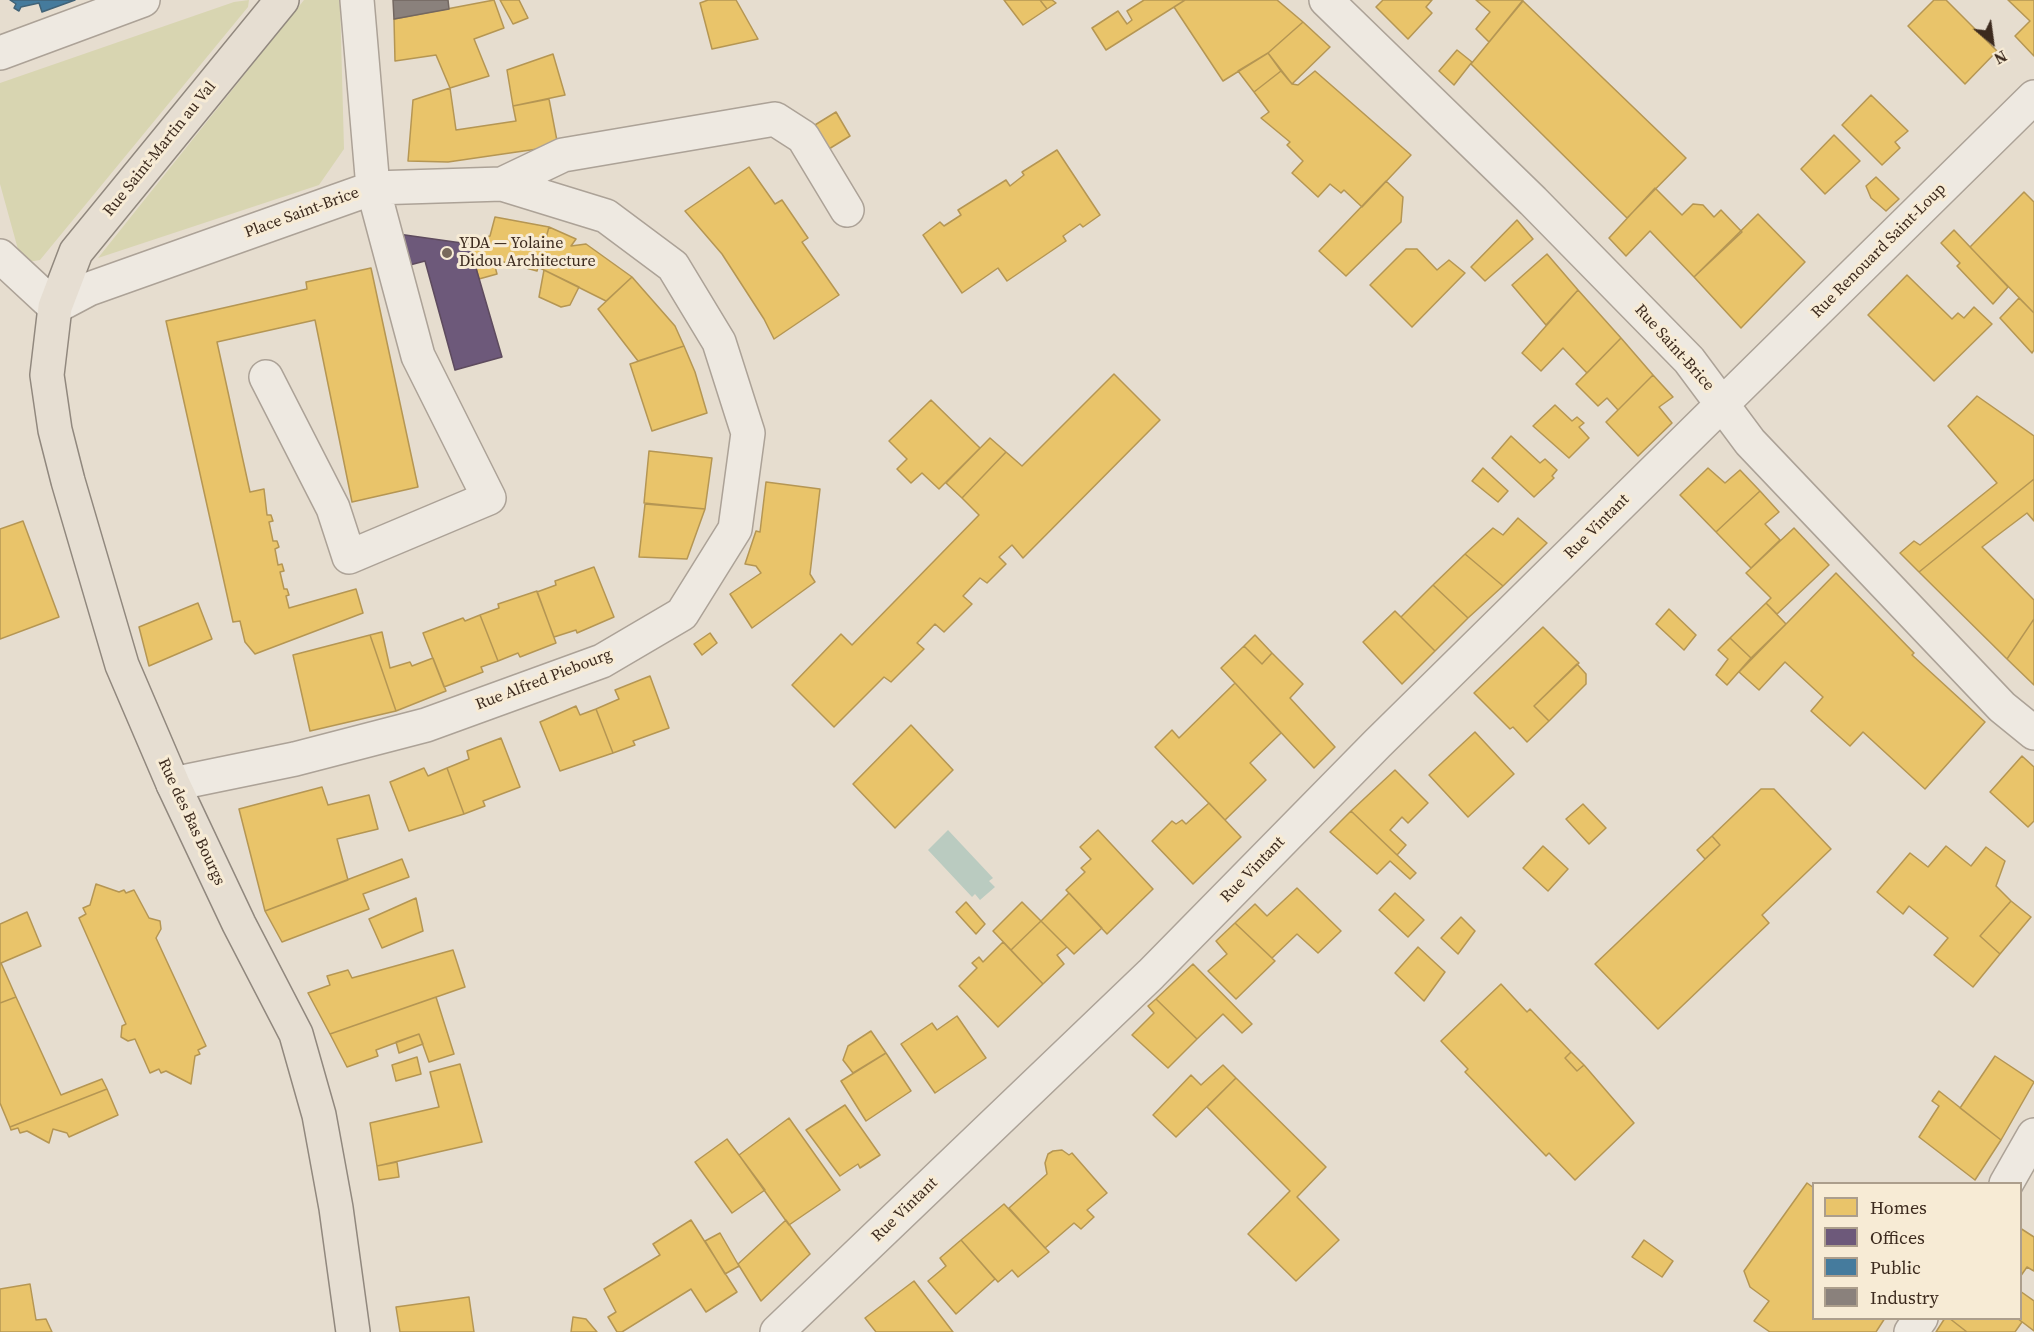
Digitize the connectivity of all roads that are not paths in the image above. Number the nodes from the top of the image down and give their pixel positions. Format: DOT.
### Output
graph roads {
  1 [pos="143,0"];
  2 [pos="282,0"];
  3 [pos="357,0"];
  4 [pos="1326,0"];
  5 [pos="0,54"];
  6 [pos="2034,97"];
  7 [pos="502,184"];
  8 [pos="374,188"];
  9 [pos="847,210"];
  10 [pos="0,256"];
  11 [pos="55,307"];
  12 [pos="267,377"];
  13 [pos="1723,403"];
  14 [pos="2034,733"];
  15 [pos="172,784"];
  16 [pos="2034,1135"];
  17 [pos="2007,1182"];
  18 [pos="353,1332"];
  19 [pos="777,1332"];
  1 -- 5 [label="street"];
  2 -- 11 [label="main road, Rue Saint-Martin au Val"];
  3 -- 8 [label="street, Place Saint-Brice"];
  4 -- 13 [label="street, Rue Saint-Brice"];
  6 -- 13 [label="street, Rue Renouard Saint-Loup"];
  7 -- 8 [label="street, Rue Alfred Piebourg"];
  7 -- 9 [label="street"];
  7 -- 15 [label="street, Rue Alfred Piebourg"];
  8 -- 11 [label="street, Place Saint-Brice"];
  8 -- 12 [label="street"];
  10 -- 11 [label="street"];
  11 -- 15 [label="main road, Rue des Bas Bourgs"];
  13 -- 14 [label="street, Rue Saint-Brice"];
  13 -- 19 [label="street, Rue Vintant"];
  15 -- 18 [label="main road, Rue des Bas Bourgs"];
  16 -- 17 [label="street"];
}
